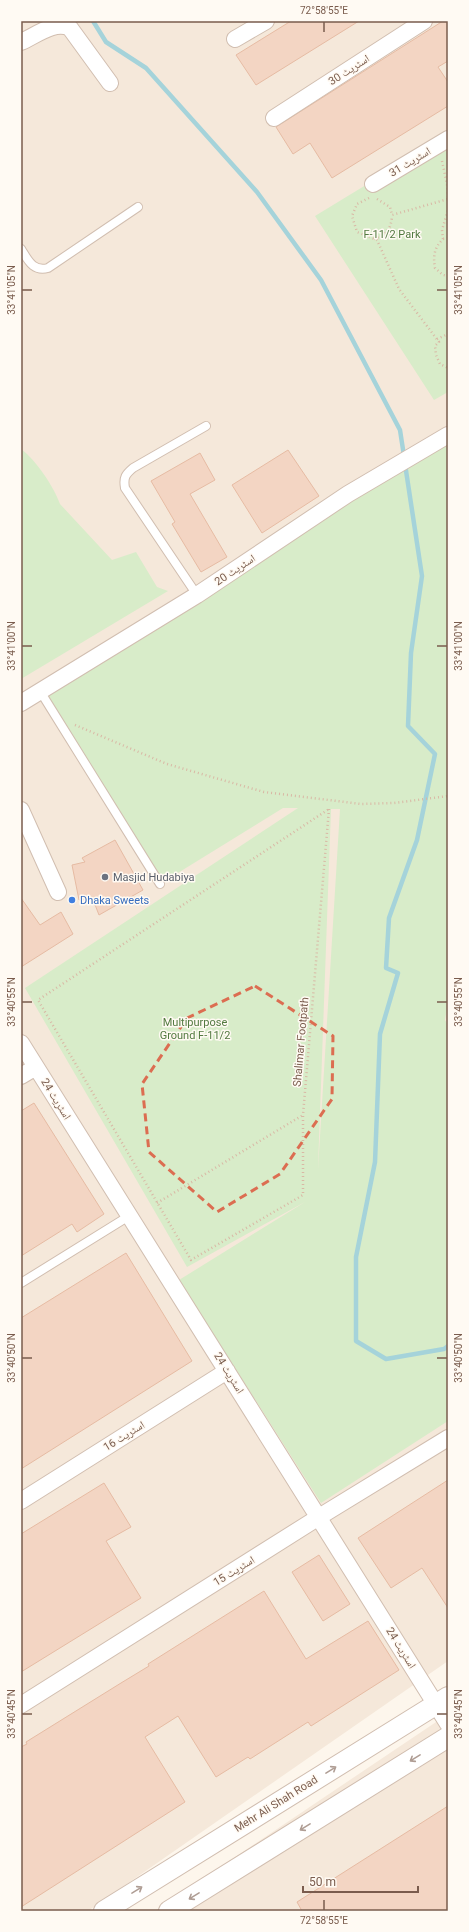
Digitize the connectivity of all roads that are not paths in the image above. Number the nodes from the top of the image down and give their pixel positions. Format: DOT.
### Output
graph roads {
  1 [pos="266,21"];
  2 [pos="424,21"];
  3 [pos="235,39"];
  4 [pos="21,42"];
  5 [pos="110,83"];
  6 [pos="274,118"];
  7 [pos="442,143"];
  8 [pos="373,184"];
  9 [pos="138,207"];
  10 [pos="21,249"];
  11 [pos="206,426"];
  12 [pos="448,435"];
  13 [pos="197,595"];
  14 [pos="40,691"];
  15 [pos="21,703"];
  16 [pos="21,810"];
  17 [pos="160,884"];
  18 [pos="58,892"];
  19 [pos="21,1043"];
  20 [pos="36,1067"];
  21 [pos="21,1076"];
  22 [pos="129,1216"];
  23 [pos="21,1283"];
  24 [pos="227,1371"];
  25 [pos="448,1438"];
  26 [pos="21,1501"];
  27 [pos="319,1517"];
  28 [pos="442,1700"];
  29 [pos="21,1706"];
  30 [pos="448,1724"];
  31 [pos="448,1738"];
  32 [pos="104,1911"];
  33 [pos="170,1911"];
  1 -- 3 [label="street"];
  2 -- 6 [label="street, اسٹریٹ 30"];
  4 -- 5 [label="street"];
  7 -- 8 [label="street, اسٹریٹ 31"];
  9 -- 10 [label="lane"];
  11 -- 13 [label="lane"];
  12 -- 13 [label="street, اسٹریٹ 20"];
  13 -- 14 [label="street, اسٹریٹ 20"];
  14 -- 15 [label="street, اسٹریٹ 20"];
  14 -- 17 [label="lane"];
  16 -- 18 [label="street"];
  19 -- 20 [label="street, اسٹریٹ 24"];
  20 -- 21 [label="street"];
  20 -- 22 [label="street, اسٹریٹ 24"];
  22 -- 23 [label="lane"];
  22 -- 24 [label="street, اسٹریٹ 24"];
  24 -- 26 [label="street, اسٹریٹ 16"];
  24 -- 27 [label="street, اسٹریٹ 24"];
  25 -- 27 [label="street, اسٹریٹ 15"];
  27 -- 28 [label="street, اسٹریٹ 24"];
  27 -- 29 [label="street, اسٹریٹ 15"];
  28 -- 30 [label="street, اسٹریٹ 24"];
  32 -- 28 [label="street, Mehr Ali Shah Road, one-way"];
  31 -- 33 [label="street, one-way"];
}
